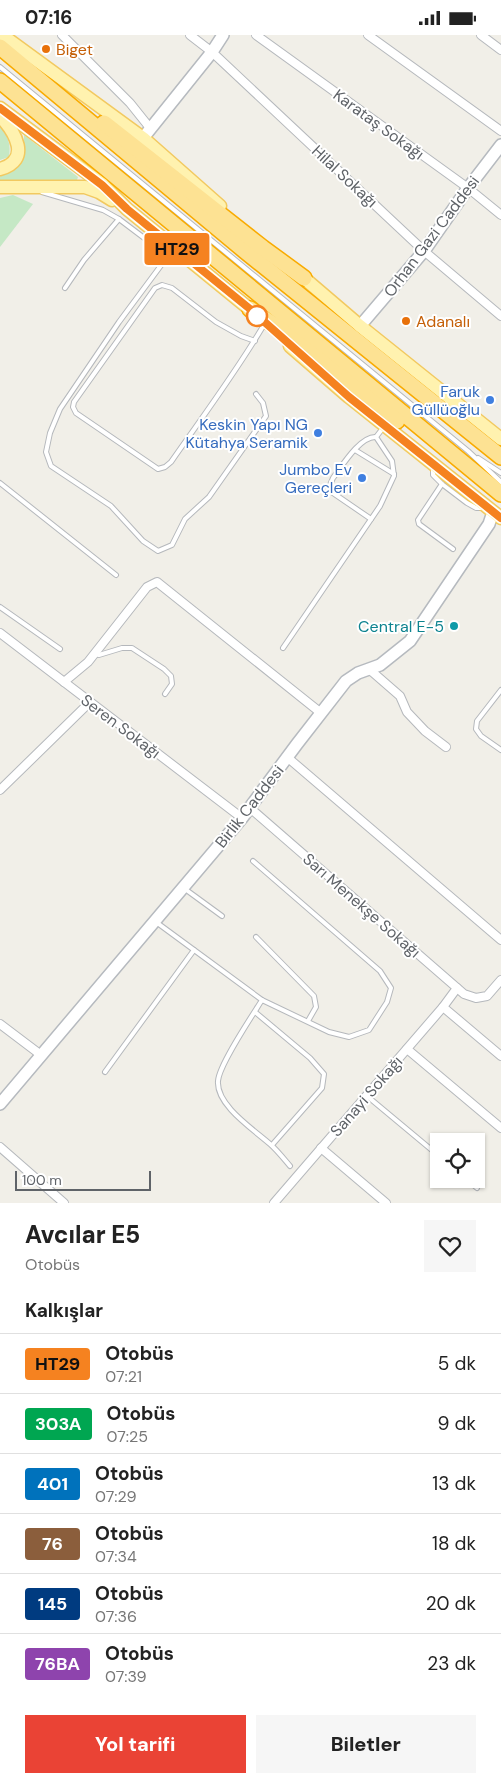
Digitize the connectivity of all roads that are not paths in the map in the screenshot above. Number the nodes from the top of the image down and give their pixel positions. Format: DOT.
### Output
graph roads {
  1 [pos="2,35"];
  2 [pos="62,35"];
  3 [pos="190,35"];
  4 [pos="223,35"];
  5 [pos="256,35"];
  6 [pos="368,35"];
  7 [pos="481,35"];
  8 [pos="0,47"];
  9 [pos="501,50"];
  10 [pos="212,52"];
  11 [pos="0,67"];
  12 [pos="0,81"];
  13 [pos="68,104"];
  14 [pos="0,108"];
  15 [pos="0,115"];
  16 [pos="501,131"];
  17 [pos="146,133"];
  18 [pos="501,145"];
  19 [pos="0,169"];
  20 [pos="15,187"];
  21 [pos="0,188"];
  22 [pos="468,188"];
  23 [pos="127,209"];
  24 [pos="501,215"];
  25 [pos="119,219"];
  26 [pos="424,251"];
  27 [pos="168,256"];
  28 [pos="202,269"];
  29 [pos="304,278"];
  30 [pos="65,288"];
  31 [pos="250,309"];
  32 [pos="501,316"];
  33 [pos="265,323"];
  34 [pos="360,326"];
  35 [pos="255,341"];
  36 [pos="256,394"];
  37 [pos="385,425"];
  38 [pos="376,437"];
  39 [pos="501,439"];
  40 [pos="355,450"];
  41 [pos="468,451"];
  42 [pos="501,457"];
  43 [pos="433,464"];
  44 [pos="501,473"];
  45 [pos="394,474"];
  46 [pos="0,483"];
  47 [pos="442,484"];
  48 [pos="500,489"];
  49 [pos="494,512"];
  50 [pos="371,519"];
  51 [pos="453,549"];
  52 [pos="116,575"];
  53 [pos="0,607"];
  54 [pos="0,633"];
  55 [pos="283,648"];
  56 [pos="60,649"];
  57 [pos="95,653"];
  58 [pos="369,669"];
  59 [pos="64,682"];
  60 [pos="501,690"];
  61 [pos="165,694"];
  62 [pos="90,702"];
  63 [pos="321,713"];
  64 [pos="446,747"];
  65 [pos="501,750"];
  66 [pos="287,757"];
  67 [pos="0,790"];
  68 [pos="250,807"];
  69 [pos="242,818"];
  70 [pos="253,861"];
  71 [pos="183,887"];
  72 [pos="222,916"];
  73 [pos="154,921"];
  74 [pos="256,937"];
  75 [pos="501,940"];
  76 [pos="194,950"];
  77 [pos="501,980"];
  78 [pos="457,988"];
  79 [pos="498,990"];
  80 [pos="262,1000"];
  81 [pos="443,1007"];
  82 [pos="255,1012"];
  83 [pos="308,1021"];
  84 [pos="0,1023"];
  85 [pos="407,1049"];
  86 [pos="41,1055"];
  87 [pos="501,1056"];
  88 [pos="105,1072"];
  89 [pos="367,1095"];
  90 [pos="0,1104"];
  91 [pos="501,1128"];
  92 [pos="272,1145"];
  93 [pos="0,1147"];
  94 [pos="321,1148"];
  95 [pos="430,1148"];
  96 [pos="290,1166"];
  97 [pos="64,1203"];
  98 [pos="274,1203"];
  99 [pos="386,1203"];
  1 -- 17 [label="main road"];
  2 -- 17 [label="street"];
  3 -- 10 [label="street, Hilal Sokağı"];
  4 -- 10 [label="street"];
  5 -- 22 [label="street, Karataş Sokağı"];
  6 -- 16 [label="street"];
  7 -- 9 [label="street"];
  8 -- 13 [label="highway"];
  10 -- 17 [label="street"];
  10 -- 26 [label="street, Hilal Sokağı"];
  11 -- 41 [label="lane"];
  12 -- 48 [label="highway"];
  13 -- 29 [label="highway"];
  13 -- 42 [label="highway"];
  14 -- 23 [label="main road"];
  15 -- 19 [label="main road"];
  17 -- 29 [label="main road"];
  18 -- 22 [label="street, Orhan Gazi Caddesi"];
  20 -- 21 [label="main road"];
  20 -- 23 [label="main road"];
  20 -- 25 [label="lane"];
  22 -- 24 [label="street, Karataş Sokağı"];
  22 -- 26 [label="street, Orhan Gazi Caddesi"];
  23 -- 28 [label="main road"];
  25 -- 27 [label="lane"];
  25 -- 30 [label="lane"];
  26 -- 32 [label="street, Hilal Sokağı"];
  26 -- 34 [label="street, Orhan Gazi Caddesi"];
  27 -- 28 [label="lane"];
  27 -- 36 [label="lane"];
  28 -- 31 [label="main road"];
  29 -- 34 [label="main road"];
  31 -- 33 [label="main road"];
  31 -- 48 [label="highway"];
  33 -- 35 [label="lane"];
  33 -- 37 [label="main road"];
  34 -- 39 [label="main road"];
  35 -- 35 [label="lane"];
  37 -- 38 [label="lane"];
  37 -- 43 [label="main road"];
  38 -- 40 [label="lane"];
  38 -- 45 [label="lane"];
  40 -- 45 [label="lane"];
  40 -- 50 [label="lane"];
  41 -- 44 [label="lane"];
  41 -- 48 [label="lane"];
  43 -- 47 [label="lane"];
  43 -- 49 [label="main road"];
  45 -- 50 [label="lane"];
  46 -- 52 [label="lane"];
  47 -- 49 [label="lane"];
  47 -- 51 [label="lane"];
  49 -- 58 [label="street, Birlik Caddesi"];
  50 -- 55 [label="lane"];
  53 -- 56 [label="lane"];
  54 -- 59 [label="street, Seren Sokağı"];
  57 -- 59 [label="street"];
  57 -- 61 [label="lane"];
  57 -- 63 [label="street"];
  58 -- 63 [label="street, Birlik Caddesi"];
  58 -- 64 [label="street"];
  59 -- 62 [label="street, Seren Sokağı"];
  60 -- 65 [label="lane"];
  62 -- 67 [label="street"];
  62 -- 69 [label="street, Seren Sokağı"];
  63 -- 66 [label="street, Birlik Caddesi"];
  66 -- 68 [label="street, Birlik Caddesi"];
  66 -- 75 [label="street"];
  68 -- 69 [label="street, Birlik Caddesi"];
  68 -- 78 [label="street, Sarı Menekşe Sokağı"];
  69 -- 71 [label="street, Birlik Caddesi"];
  70 -- 83 [label="lane"];
  71 -- 72 [label="lane"];
  71 -- 73 [label="street, Birlik Caddesi"];
  73 -- 76 [label="lane"];
  73 -- 86 [label="street, Birlik Caddesi"];
  74 -- 83 [label="lane"];
  76 -- 80 [label="lane"];
  76 -- 88 [label="lane"];
  77 -- 79 [label="street"];
  78 -- 79 [label="street, Sarı Menekşe Sokağı"];
  78 -- 81 [label="street, Sanayi Sokağı"];
  80 -- 82 [label="lane"];
  80 -- 83 [label="lane"];
  81 -- 85 [label="street, Sanayi Sokağı"];
  81 -- 87 [label="street"];
  82 -- 92 [label="lane"];
  82 -- 92 [label="lane"];
  84 -- 86 [label="street"];
  85 -- 89 [label="street, Sanayi Sokağı"];
  85 -- 91 [label="street"];
  86 -- 90 [label="street, Birlik Caddesi"];
  89 -- 94 [label="street, Sanayi Sokağı"];
  89 -- 95 [label="lane"];
  92 -- 96 [label="lane"];
  93 -- 97 [label="street"];
  94 -- 98 [label="street, Sanayi Sokağı"];
  94 -- 99 [label="street"];
}
